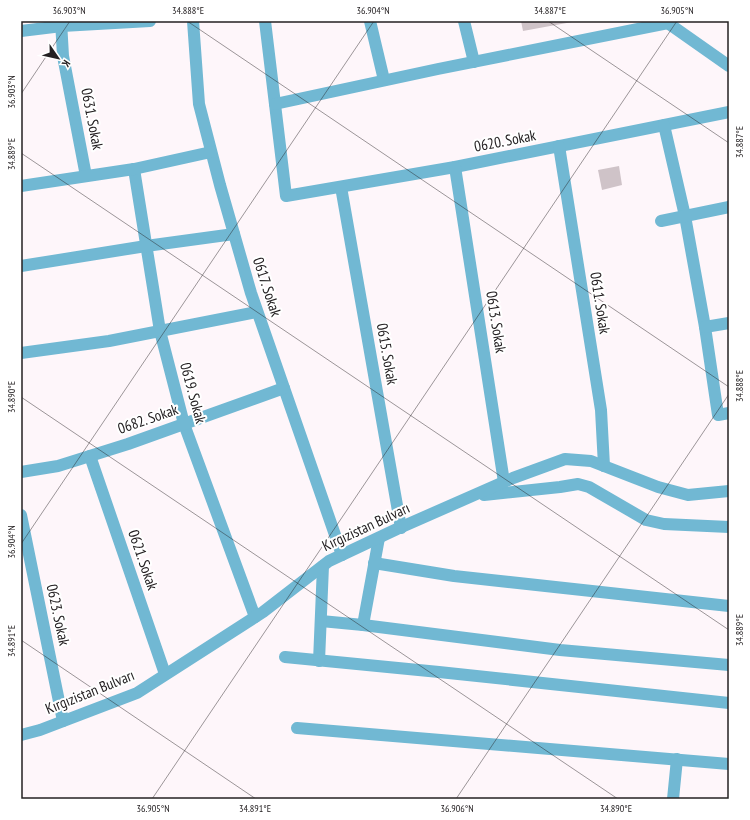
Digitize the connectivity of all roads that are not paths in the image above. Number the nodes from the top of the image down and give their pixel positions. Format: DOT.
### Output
graph roads {
  1 [pos="150,21"];
  2 [pos="193,21"];
  3 [pos="265,21"];
  4 [pos="370,21"];
  5 [pos="464,21"];
  6 [pos="667,22"];
  7 [pos="61,24"];
  8 [pos="21,31"];
  9 [pos="474,62"];
  10 [pos="729,66"];
  11 [pos="384,80"];
  12 [pos="275,104"];
  13 [pos="729,112"];
  14 [pos="664,125"];
  15 [pos="559,146"];
  16 [pos="211,152"];
  17 [pos="456,167"];
  18 [pos="134,169"];
  19 [pos="86,176"];
  20 [pos="21,186"];
  21 [pos="341,187"];
  22 [pos="729,207"];
  23 [pos="685,216"];
  24 [pos="661,220"];
  25 [pos="234,234"];
  26 [pos="146,246"];
  27 [pos="21,266"];
  28 [pos="258,312"];
  29 [pos="729,323"];
  30 [pos="705,327"];
  31 [pos="160,331"];
  32 [pos="21,353"];
  33 [pos="284,388"];
  34 [pos="729,413"];
  35 [pos="184,424"];
  36 [pos="90,456"];
  37 [pos="604,466"];
  38 [pos="21,472"];
  39 [pos="504,482"];
  40 [pos="729,491"];
  41 [pos="473,496"];
  42 [pos="21,515"];
  43 [pos="729,527"];
  44 [pos="401,528"];
  45 [pos="379,538"];
  46 [pos="342,555"];
  47 [pos="374,563"];
  48 [pos="323,566"];
  49 [pos="729,606"];
  50 [pos="255,617"];
  51 [pos="321,622"];
  52 [pos="363,625"];
  53 [pos="285,657"];
  54 [pos="319,660"];
  55 [pos="729,665"];
  56 [pos="165,674"];
  57 [pos="729,703"];
  58 [pos="63,721"];
  59 [pos="297,728"];
  60 [pos="21,735"];
  61 [pos="677,759"];
  62 [pos="729,764"];
  63 [pos="673,799"];
  1 -- 7 [label="street"];
  2 -- 16 [label="street, 0617. Sokak"];
  3 -- 12 [label="street"];
  4 -- 11 [label="street"];
  5 -- 9 [label="street"];
  6 -- 9 [label="street"];
  6 -- 10 [label="street"];
  7 -- 8 [label="street"];
  7 -- 19 [label="street, 0631. Sokak"];
  9 -- 11 [label="street"];
  11 -- 12 [label="street"];
  12 -- 21 [label="street, 0620. Sokak"];
  13 -- 14 [label="street, 0620. Sokak"];
  14 -- 15 [label="street, 0620. Sokak"];
  14 -- 23 [label="street"];
  15 -- 17 [label="street, 0620. Sokak"];
  15 -- 37 [label="street, 0611. Sokak"];
  16 -- 18 [label="street"];
  16 -- 25 [label="street, 0617. Sokak"];
  17 -- 21 [label="street, 0620. Sokak"];
  17 -- 39 [label="street, 0613. Sokak"];
  18 -- 19 [label="street"];
  18 -- 26 [label="street, 0619. Sokak"];
  19 -- 20 [label="street"];
  21 -- 44 [label="street, 0615. Sokak"];
  22 -- 23 [label="street"];
  23 -- 24 [label="street"];
  23 -- 30 [label="street"];
  25 -- 26 [label="street"];
  25 -- 28 [label="street, 0617. Sokak"];
  26 -- 27 [label="street"];
  26 -- 31 [label="street, 0619. Sokak"];
  28 -- 31 [label="street"];
  28 -- 33 [label="street, 0617. Sokak"];
  29 -- 30 [label="street"];
  30 -- 34 [label="street"];
  31 -- 32 [label="street"];
  31 -- 35 [label="street, 0619. Sokak"];
  33 -- 35 [label="street, 0682. Sokak"];
  33 -- 46 [label="street, 0617. Sokak"];
  35 -- 36 [label="street, 0682. Sokak"];
  35 -- 50 [label="street, 0619. Sokak"];
  36 -- 38 [label="street, 0682. Sokak"];
  36 -- 56 [label="street, 0621. Sokak"];
  37 -- 39 [label="street, Kırgızistan Bulvarı"];
  37 -- 40 [label="street, Kırgızistan Bulvarı"];
  39 -- 41 [label="street, Kırgızistan Bulvarı"];
  41 -- 43 [label="street"];
  41 -- 44 [label="street, Kırgızistan Bulvarı"];
  42 -- 58 [label="street, 0623. Sokak"];
  44 -- 45 [label="street, Kırgızistan Bulvarı"];
  45 -- 46 [label="street, Kırgızistan Bulvarı"];
  45 -- 47 [label="street"];
  46 -- 48 [label="street, Kırgızistan Bulvarı"];
  47 -- 49 [label="street"];
  47 -- 52 [label="street"];
  48 -- 50 [label="street, Kırgızistan Bulvarı"];
  48 -- 51 [label="street"];
  50 -- 56 [label="street, Kırgızistan Bulvarı"];
  51 -- 52 [label="street"];
  51 -- 54 [label="street"];
  52 -- 55 [label="street"];
  53 -- 54 [label="street"];
  54 -- 57 [label="street"];
  56 -- 58 [label="street, Kırgızistan Bulvarı"];
  58 -- 60 [label="street, Kırgızistan Bulvarı"];
  59 -- 61 [label="street"];
  61 -- 62 [label="street"];
  61 -- 63 [label="street"];
}
